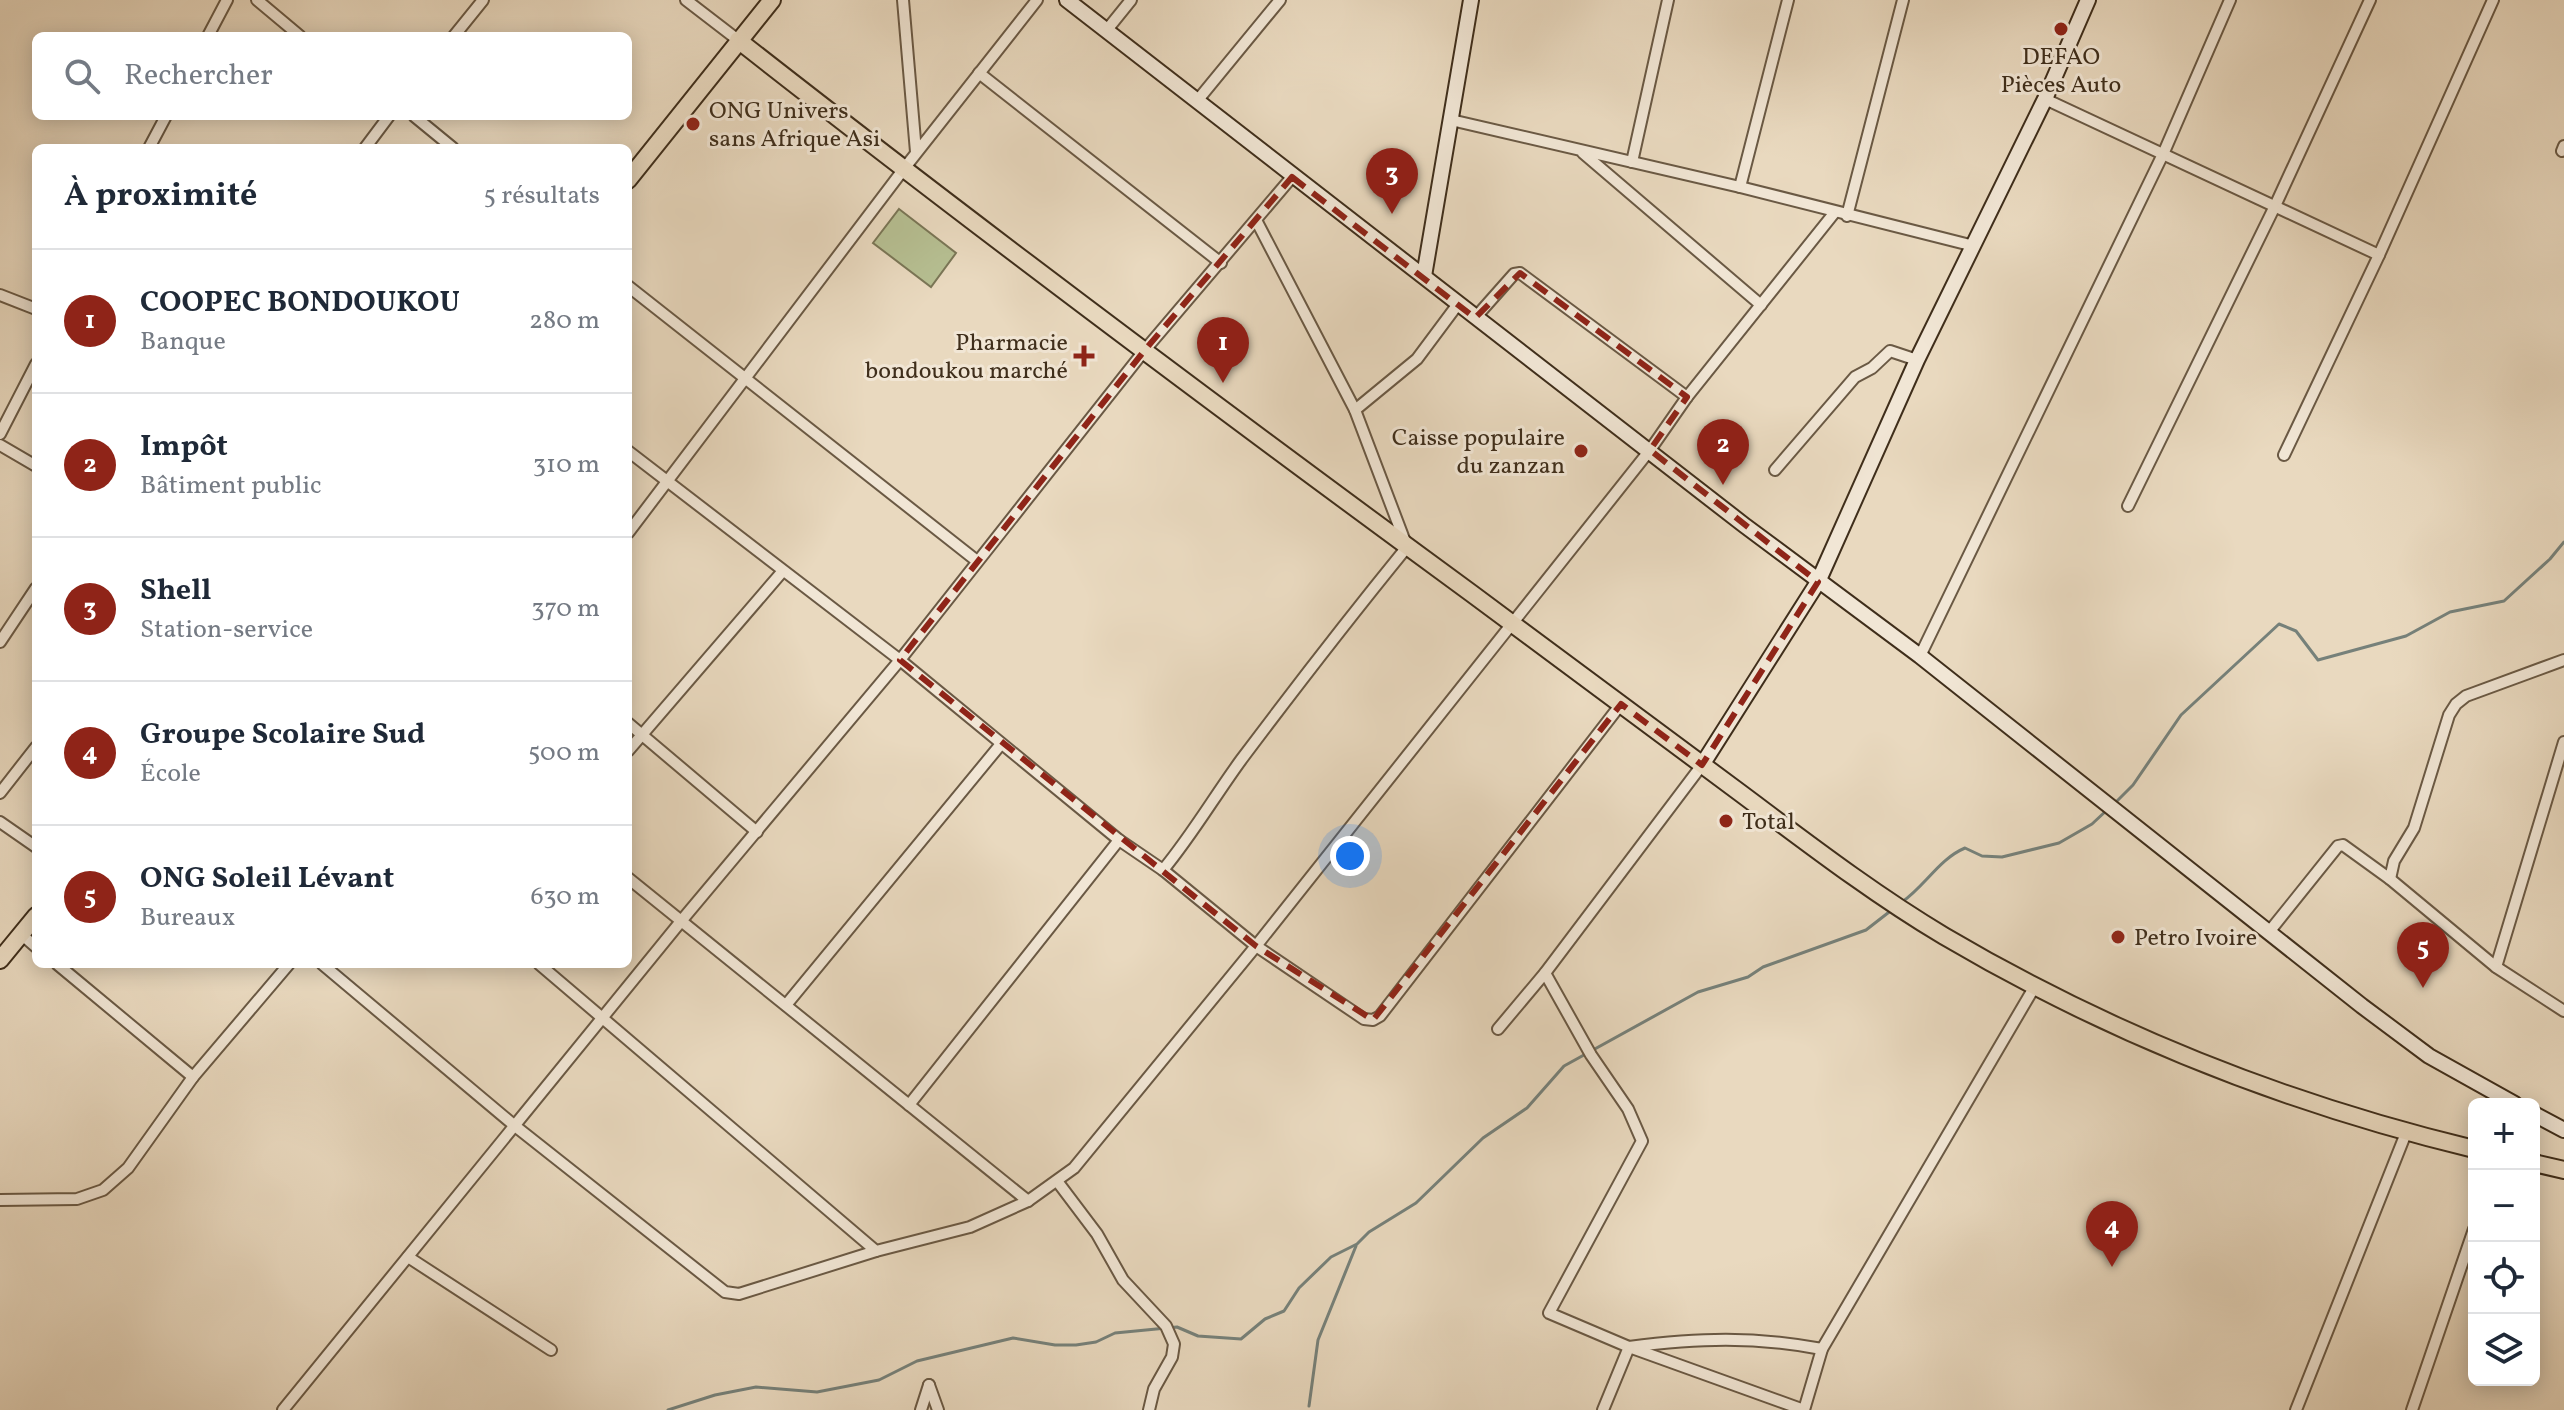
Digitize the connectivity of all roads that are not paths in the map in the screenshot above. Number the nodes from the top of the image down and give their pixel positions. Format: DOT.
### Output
graph roads {
  1 [pos="227,0"];
  2 [pos="257,0"];
  3 [pos="483,0"];
  4 [pos="686,0"];
  5 [pos="772,0"];
  6 [pos="903,0"];
  7 [pos="1037,0"];
  8 [pos="1067,0"];
  9 [pos="1131,0"];
  10 [pos="1280,0"];
  11 [pos="1471,0"];
  12 [pos="1668,0"];
  13 [pos="1788,0"];
  14 [pos="1903,0"];
  15 [pos="2088,0"];
  16 [pos="2230,0"];
  17 [pos="2370,0"];
  18 [pos="2493,0"];
  19 [pos="1106,31"];
  20 [pos="210,32"];
  21 [pos="295,32"];
  22 [pos="457,32"];
  23 [pos="738,40"];
  24 [pos="979,73"];
  25 [pos="2045,99"];
  26 [pos="1197,101"];
  27 [pos="164,120"];
  28 [pos="386,120"];
  29 [pos="419,120"];
  30 [pos="1451,120"];
  31 [pos="151,144"];
  32 [pos="368,144"];
  33 [pos="448,144"];
  34 [pos="1579,150"];
  35 [pos="916,152"];
  36 [pos="2164,152"];
  37 [pos="1632,162"];
  38 [pos="903,170"];
  39 [pos="632,175"];
  40 [pos="1292,177"];
  41 [pos="1740,187"];
  42 [pos="2275,206"];
  43 [pos="1835,212"];
  44 [pos="1847,216"];
  45 [pos="1256,220"];
  46 [pos="1974,246"];
  47 [pos="2379,255"];
  48 [pos="1221,263"];
  49 [pos="1424,276"];
  50 [pos="632,289"];
  51 [pos="0,295"];
  52 [pos="1458,304"];
  53 [pos="1761,305"];
  54 [pos="32,307"];
  55 [pos="1475,318"];
  56 [pos="1144,351"];
  57 [pos="1917,360"];
  58 [pos="32,372"];
  59 [pos="743,379"];
  60 [pos="1687,397"];
  61 [pos="1355,410"];
  62 [pos="0,434"];
  63 [pos="0,445"];
  64 [pos="1650,450"];
  65 [pos="632,454"];
  66 [pos="2284,455"];
  67 [pos="32,464"];
  68 [pos="1775,470"];
  69 [pos="667,481"];
  70 [pos="2128,506"];
  71 [pos="632,528"];
  72 [pos="1407,547"];
  73 [pos="977,561"];
  74 [pos="782,572"];
  75 [pos="1818,582"];
  76 [pos="32,594"];
  77 [pos="1510,623"];
  78 [pos="0,642"];
  79 [pos="1920,656"];
  80 [pos="900,660"];
  81 [pos="2564,660"];
  82 [pos="1621,704"];
  83 [pos="632,726"];
  84 [pos="641,734"];
  85 [pos="2564,742"];
  86 [pos="1001,744"];
  87 [pos="632,746"];
  88 [pos="32,752"];
  89 [pos="1702,765"];
  90 [pos="0,793"];
  91 [pos="0,822"];
  92 [pos="757,832"];
  93 [pos="1119,840"];
  94 [pos="32,844"];
  95 [pos="1163,870"];
  96 [pos="2390,879"];
  97 [pos="632,881"];
  98 [pos="682,920"];
  99 [pos="32,921"];
  100 [pos="2269,932"];
  101 [pos="21,934"];
  102 [pos="32,944"];
  103 [pos="1256,946"];
  104 [pos="0,960"];
  105 [pos="2496,967"];
  106 [pos="62,968"];
  107 [pos="286,968"];
  108 [pos="327,968"];
  109 [pos="544,968"];
  110 [pos="1545,973"];
  111 [pos="2035,986"];
  112 [pos="786,1005"];
  113 [pos="2564,1011"];
  114 [pos="604,1017"];
  115 [pos="1498,1029"];
  116 [pos="193,1077"];
  117 [pos="2504,1098"];
  118 [pos="909,1105"];
  119 [pos="2540,1116"];
  120 [pos="515,1126"];
  121 [pos="2563,1126"];
  122 [pos="2406,1133"];
  123 [pos="2468,1148"];
  124 [pos="2540,1164"];
  125 [pos="2564,1170"];
  126 [pos="1057,1181"];
  127 [pos="0,1200"];
  128 [pos="1028,1201"];
  129 [pos="2470,1242"];
  130 [pos="876,1251"];
  131 [pos="408,1257"];
  132 [pos="1629,1347"];
  133 [pos="1822,1349"];
  134 [pos="551,1350"];
  135 [pos="283,1410"];
  136 [pos="921,1410"];
  137 [pos="938,1410"];
  138 [pos="1149,1410"];
  139 [pos="1603,1410"];
  140 [pos="1804,1410"];
  141 [pos="2296,1410"];
  142 [pos="2412,1410"];
  1 -- 20 [label="street"];
  2 -- 21 [label="street"];
  3 -- 22 [label="street"];
  4 -- 23 [label="street"];
  5 -- 23 [label="main road"];
  6 -- 35 [label="street"];
  7 -- 24 [label="street"];
  8 -- 19 [label="street"];
  9 -- 19 [label="street"];
  10 -- 26 [label="street"];
  11 -- 30 [label="street"];
  12 -- 37 [label="street"];
  13 -- 41 [label="street"];
  14 -- 44 [label="street"];
  15 -- 25 [label="street"];
  16 -- 36 [label="street"];
  17 -- 42 [label="street"];
  18 -- 47 [label="street"];
  19 -- 26 [label="street"];
  23 -- 38 [label="main road"];
  23 -- 39 [label="main road"];
  24 -- 35 [label="street"];
  24 -- 48 [label="street"];
  25 -- 36 [label="street"];
  25 -- 46 [label="street"];
  26 -- 40 [label="street"];
  27 -- 31 [label="street"];
  28 -- 32 [label="street"];
  29 -- 33 [label="street"];
  30 -- 34 [label="street"];
  30 -- 49 [label="street"];
  34 -- 37 [label="street"];
  34 -- 53 [label="street"];
  35 -- 38 [label="street"];
  36 -- 42 [label="street"];
  36 -- 79 [label="street"];
  37 -- 41 [label="street"];
  38 -- 56 [label="main road"];
  38 -- 59 [label="street"];
  40 -- 45 [label="street"];
  40 -- 49 [label="street"];
  41 -- 43 [label="street"];
  42 -- 47 [label="street"];
  42 -- 70 [label="street"];
  43 -- 44 [label="street"];
  43 -- 53 [label="street"];
  44 -- 46 [label="street"];
  45 -- 48 [label="street"];
  45 -- 61 [label="street"];
  46 -- 57 [label="street"];
  47 -- 66 [label="street"];
  48 -- 56 [label="street"];
  49 -- 52 [label="street"];
  50 -- 59 [label="street"];
  51 -- 54 [label="street"];
  52 -- 55 [label="street"];
  52 -- 61 [label="street"];
  53 -- 60 [label="street"];
  55 -- 60 [label="street"];
  55 -- 64 [label="street"];
  56 -- 72 [label="main road"];
  56 -- 73 [label="street"];
  57 -- 68 [label="street"];
  57 -- 75 [label="street"];
  58 -- 62 [label="street"];
  59 -- 69 [label="street"];
  59 -- 73 [label="street"];
  60 -- 64 [label="street"];
  61 -- 72 [label="street"];
  63 -- 67 [label="street"];
  64 -- 75 [label="street"];
  64 -- 77 [label="street"];
  65 -- 69 [label="street"];
  69 -- 71 [label="street"];
  69 -- 74 [label="street"];
  72 -- 77 [label="main road"];
  72 -- 95 [label="street"];
  73 -- 80 [label="street"];
  74 -- 80 [label="street"];
  74 -- 84 [label="street"];
  75 -- 79 [label="street"];
  75 -- 89 [label="street"];
  76 -- 78 [label="street"];
  77 -- 82 [label="main road"];
  77 -- 103 [label="street"];
  79 -- 100 [label="street"];
  80 -- 86 [label="street"];
  80 -- 92 [label="street"];
  81 -- 96 [label="street"];
  82 -- 89 [label="main road"];
  82 -- 103 [label="street"];
  83 -- 84 [label="street"];
  84 -- 87 [label="street"];
  84 -- 92 [label="street"];
  85 -- 105 [label="street"];
  86 -- 93 [label="street"];
  86 -- 112 [label="street"];
  88 -- 90 [label="street"];
  89 -- 110 [label="street"];
  89 -- 111 [label="main road"];
  91 -- 94 [label="street"];
  92 -- 98 [label="street"];
  93 -- 95 [label="street"];
  93 -- 118 [label="street"];
  95 -- 103 [label="street"];
  96 -- 100 [label="street"];
  96 -- 105 [label="street"];
  97 -- 98 [label="street"];
  98 -- 112 [label="street"];
  98 -- 114 [label="street"];
  99 -- 101 [label="main road"];
  100 -- 117 [label="street"];
  101 -- 102 [label="street"];
  101 -- 104 [label="main road"];
  103 -- 126 [label="street"];
  105 -- 113 [label="street"];
  106 -- 116 [label="street"];
  107 -- 116 [label="street"];
  108 -- 120 [label="street"];
  109 -- 114 [label="street"];
  110 -- 115 [label="street"];
  110 -- 132 [label="street"];
  111 -- 122 [label="main road"];
  111 -- 133 [label="street"];
  112 -- 118 [label="street"];
  114 -- 120 [label="street"];
  114 -- 130 [label="street"];
  116 -- 127 [label="street"];
  118 -- 128 [label="street"];
  119 -- 121 [label="street"];
  120 -- 130 [label="street"];
  120 -- 131 [label="street"];
  122 -- 123 [label="main road"];
  122 -- 141 [label="street"];
  124 -- 125 [label="main road"];
  126 -- 128 [label="street"];
  126 -- 138 [label="street"];
  128 -- 130 [label="street"];
  129 -- 142 [label="street"];
  131 -- 134 [label="street"];
  131 -- 135 [label="street"];
  132 -- 133 [label="street"];
  132 -- 139 [label="street"];
  132 -- 140 [label="street"];
  133 -- 140 [label="street"];
  136 -- 137 [label="street"];
}
